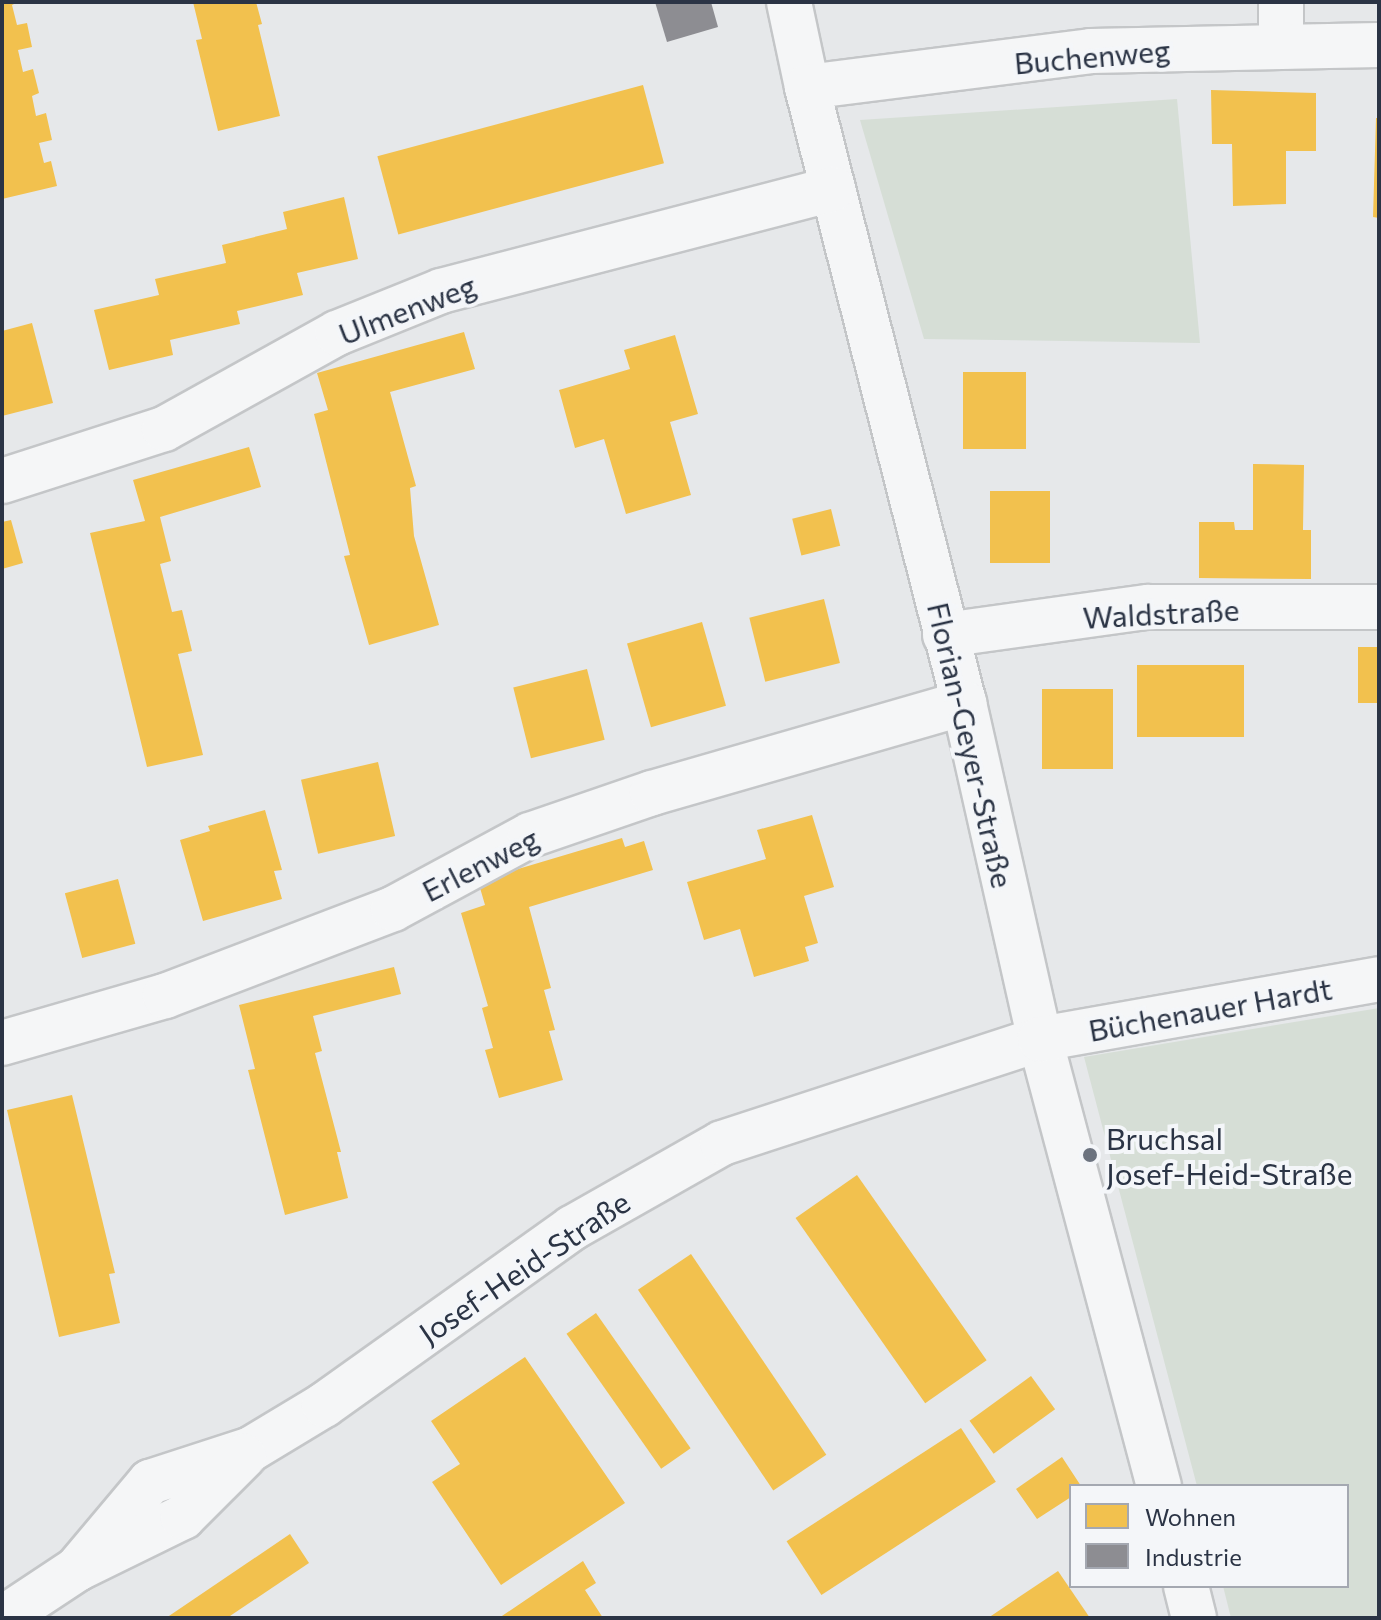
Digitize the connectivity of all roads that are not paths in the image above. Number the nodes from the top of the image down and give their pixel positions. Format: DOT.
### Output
graph roads {
  1 [pos="789,2"];
  2 [pos="1281,2"];
  3 [pos="1281,45"];
  4 [pos="1379,45"];
  5 [pos="807,87"];
  6 [pos="833,189"];
  7 [pos="2,481"];
  8 [pos="1379,607"];
  9 [pos="945,635"];
  10 [pos="964,703"];
  11 [pos="1379,979"];
  12 [pos="1040,1039"];
  13 [pos="2,1043"];
  14 [pos="1158,1484"];
  15 [pos="1186,1588"];
  16 [pos="3,1618"];
  17 [pos="1194,1618"];
  1 -- 5 [label="street, Florian-Geyer-Straße"];
  2 -- 3 [label="street"];
  3 -- 4 [label="street, Buchenweg"];
  3 -- 5 [label="street, Buchenweg"];
  5 -- 6 [label="street, Florian-Geyer-Straße"];
  6 -- 7 [label="street, Ulmenweg"];
  6 -- 9 [label="street, Florian-Geyer-Straße"];
  8 -- 9 [label="street, Waldstraße"];
  9 -- 10 [label="street, Florian-Geyer-Straße"];
  10 -- 12 [label="street, Florian-Geyer-Straße"];
  10 -- 13 [label="street, Erlenweg"];
  11 -- 12 [label="street, Büchenauer Hardt"];
  12 -- 14 [label="street, Florian-Geyer-Straße"];
  12 -- 16 [label="street, Josef-Heid-Straße"];
  15 -- 17 [label="street"];
}
